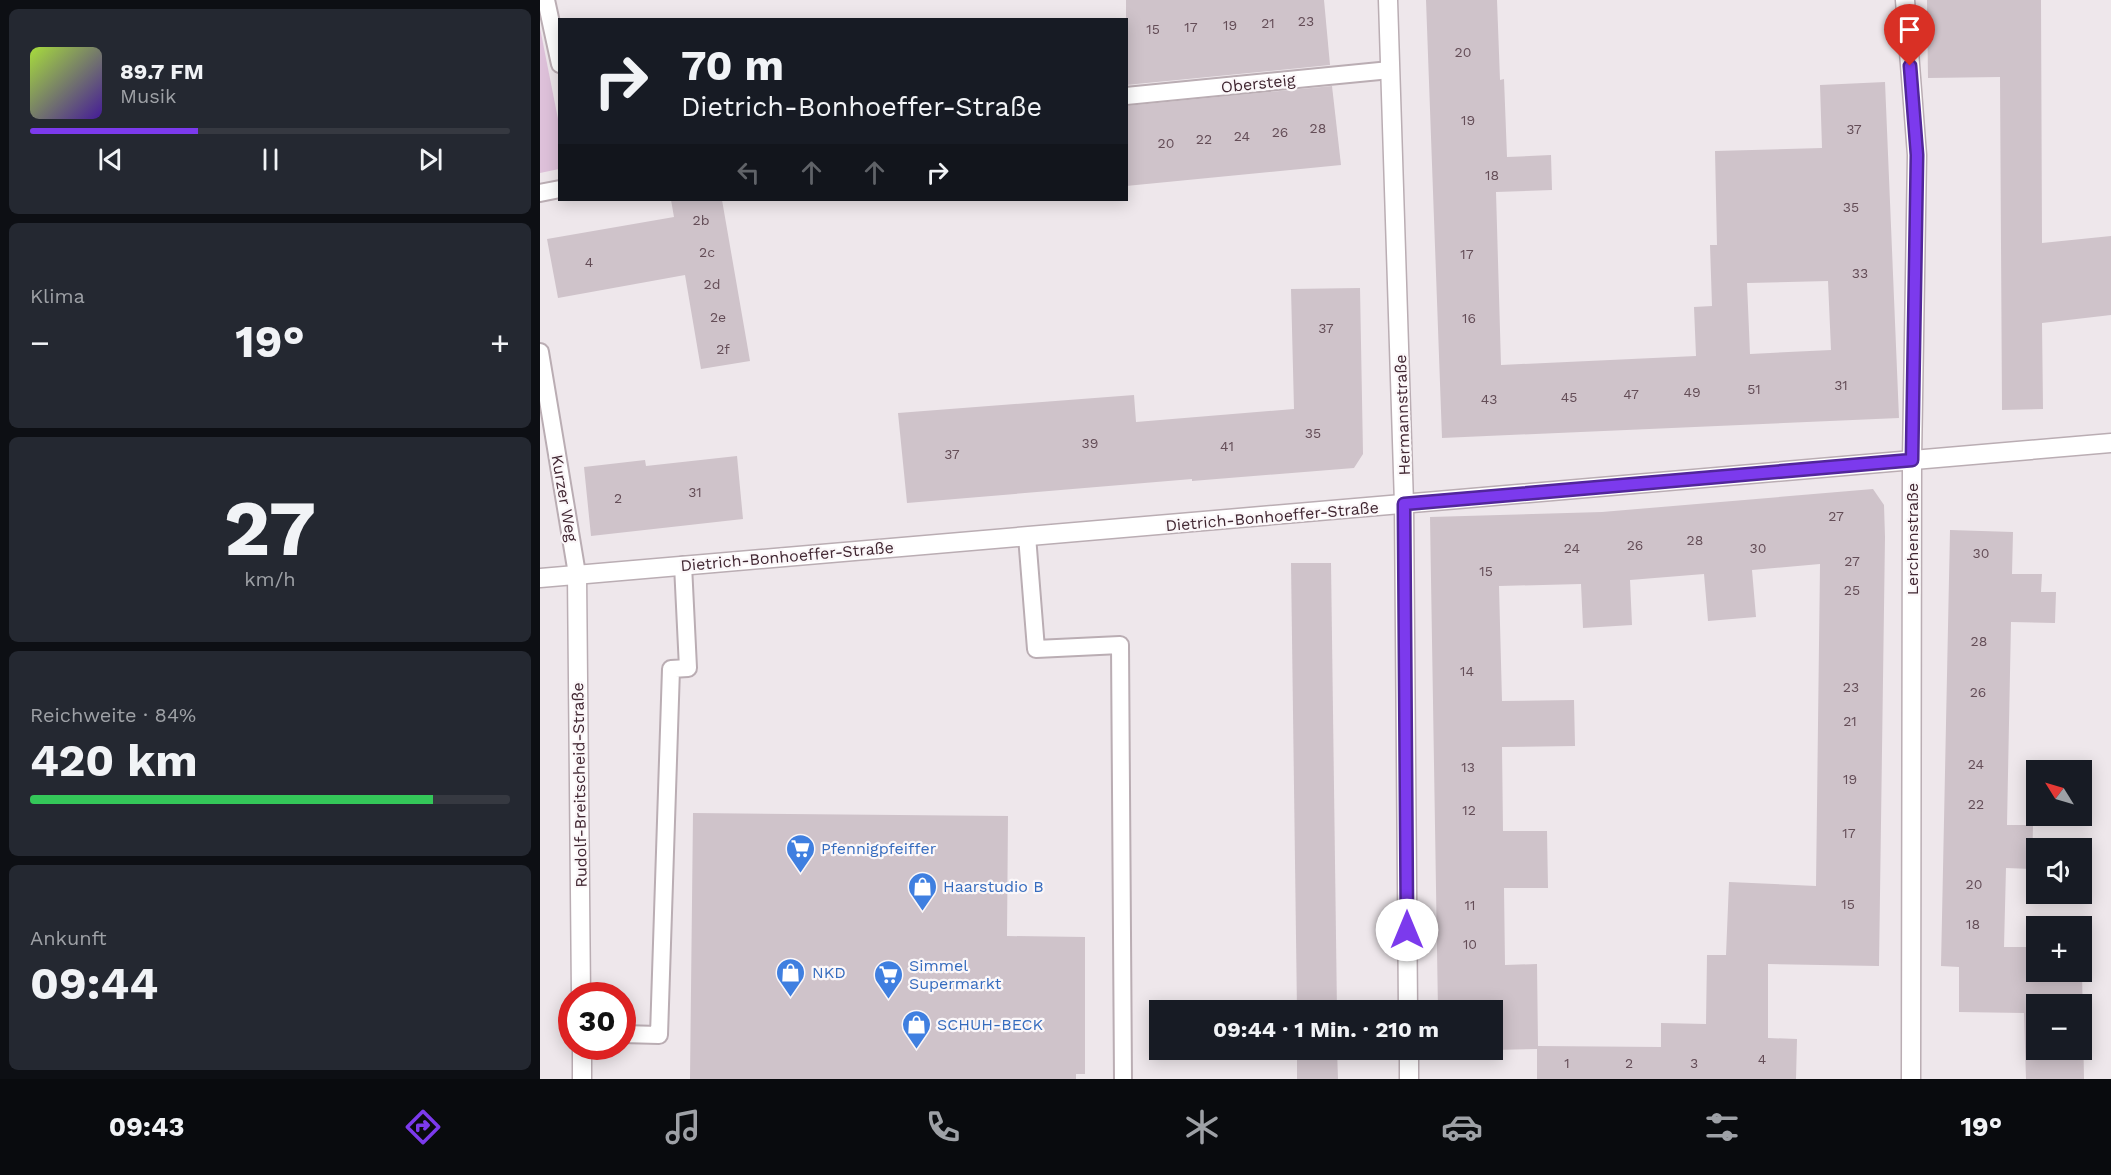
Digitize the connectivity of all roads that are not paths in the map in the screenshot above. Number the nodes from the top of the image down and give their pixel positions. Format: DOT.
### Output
graph roads {
  1 [pos="546,0"];
  2 [pos="1388,0"];
  3 [pos="1905,0"];
  4 [pos="558,55"];
  5 [pos="1390,69"];
  6 [pos="1128,96"];
  7 [pos="558,189"];
  8 [pos="540,193"];
  9 [pos="540,352"];
  10 [pos="2111,443"];
  11 [pos="1912,460"];
  12 [pos="1404,504"];
  13 [pos="1027,536"];
  14 [pos="683,565"];
  15 [pos="577,574"];
  16 [pos="540,578"];
  17 [pos="581,982"];
  18 [pos="1408,1000"];
  19 [pos="636,1034"];
  20 [pos="582,1060"];
  21 [pos="1409,1060"];
  22 [pos="582,1079"];
  23 [pos="1124,1079"];
  24 [pos="1409,1079"];
  25 [pos="1911,1079"];
  1 -- 4 [label="lane"];
  2 -- 5 [label="street, Hermannstraße"];
  3 -- 11 [label="street, Lerchenstraße"];
  5 -- 6 [label="lane, Obersteig"];
  5 -- 12 [label="street, Hermannstraße"];
  7 -- 8 [label="lane"];
  9 -- 15 [label="lane, Kurzer Weg"];
  10 -- 11 [label="street, Dietrich-Bonhoeffer-Straße"];
  11 -- 12 [label="street, Dietrich-Bonhoeffer-Straße"];
  11 -- 25 [label="street, Lerchenstraße"];
  12 -- 13 [label="street, Dietrich-Bonhoeffer-Straße"];
  12 -- 18 [label="street, Hermannstraße"];
  13 -- 14 [label="street, Dietrich-Bonhoeffer-Straße"];
  13 -- 23 [label="lane"];
  14 -- 15 [label="street, Dietrich-Bonhoeffer-Straße"];
  14 -- 19 [label="lane"];
  15 -- 16 [label="street, Dietrich-Bonhoeffer-Straße"];
  15 -- 17 [label="street, Rudolf-Breitscheid-Straße"];
  20 -- 22 [label="street"];
  21 -- 24 [label="street"];
}
